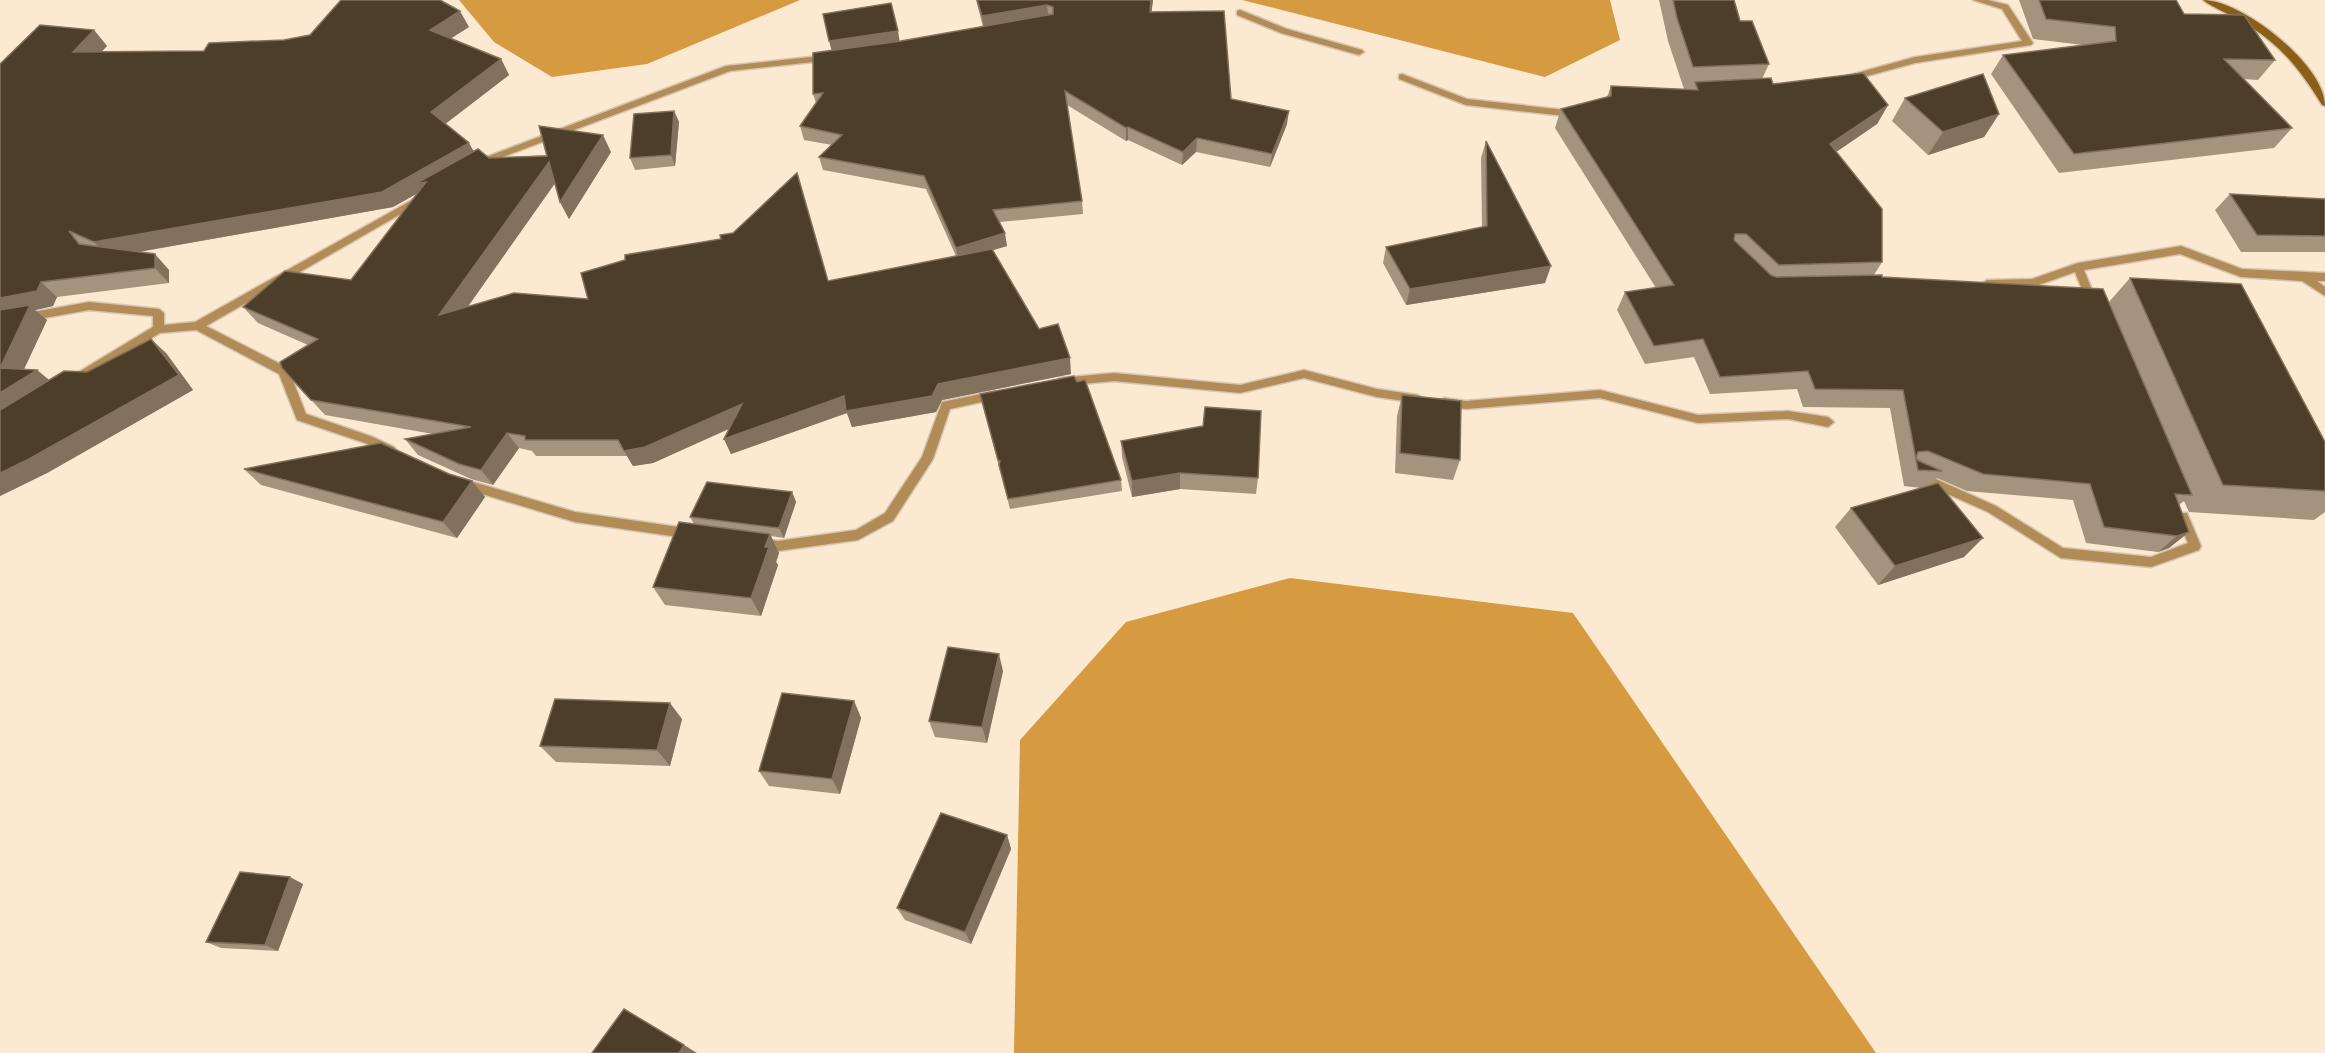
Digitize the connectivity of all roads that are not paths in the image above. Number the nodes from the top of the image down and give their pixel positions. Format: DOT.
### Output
graph roads {
  1 [pos="1977,0"];
  2 [pos="2207,0"];
  3 [pos="1240,13"];
  4 [pos="1359,52"];
  5 [pos="844,56"];
  6 [pos="1402,77"];
  7 [pos="1840,81"];
  8 [pos="2325,103"];
  9 [pos="1587,110"];
  10 [pos="469,170"];
  11 [pos="429,193"];
  12 [pos="2078,267"];
  13 [pos="2304,277"];
  14 [pos="2325,277"];
  15 [pos="1976,285"];
  16 [pos="2325,292"];
  17 [pos="2096,310"];
  18 [pos="0,322"];
  19 [pos="197,326"];
  20 [pos="158,329"];
  21 [pos="66,384"];
  22 [pos="1045,385"];
  23 [pos="1012,392"];
  24 [pos="1828,422"];
  25 [pos="398,453"];
  26 [pos="1910,473"];
  27 [pos="447,476"];
  28 [pos="2177,503"];
  29 [pos="702,536"];
  30 [pos="745,541"];
  1 -- 7 [label="street"];
  2 -- 8 [label="street"];
  3 -- 4 [label="street"];
  5 -- 10 [label="street"];
  6 -- 9 [label="street"];
  11 -- 19 [label="street"];
  12 -- 13 [label="street"];
  12 -- 15 [label="street"];
  12 -- 17 [label="street"];
  13 -- 14 [label="street"];
  13 -- 16 [label="street"];
  18 -- 20 [label="street"];
  19 -- 20 [label="street"];
  19 -- 25 [label="street"];
  20 -- 21 [label="street"];
  22 -- 24 [label="street"];
  23 -- 30 [label="street"];
  26 -- 28 [label="street"];
  27 -- 29 [label="street"];
}
